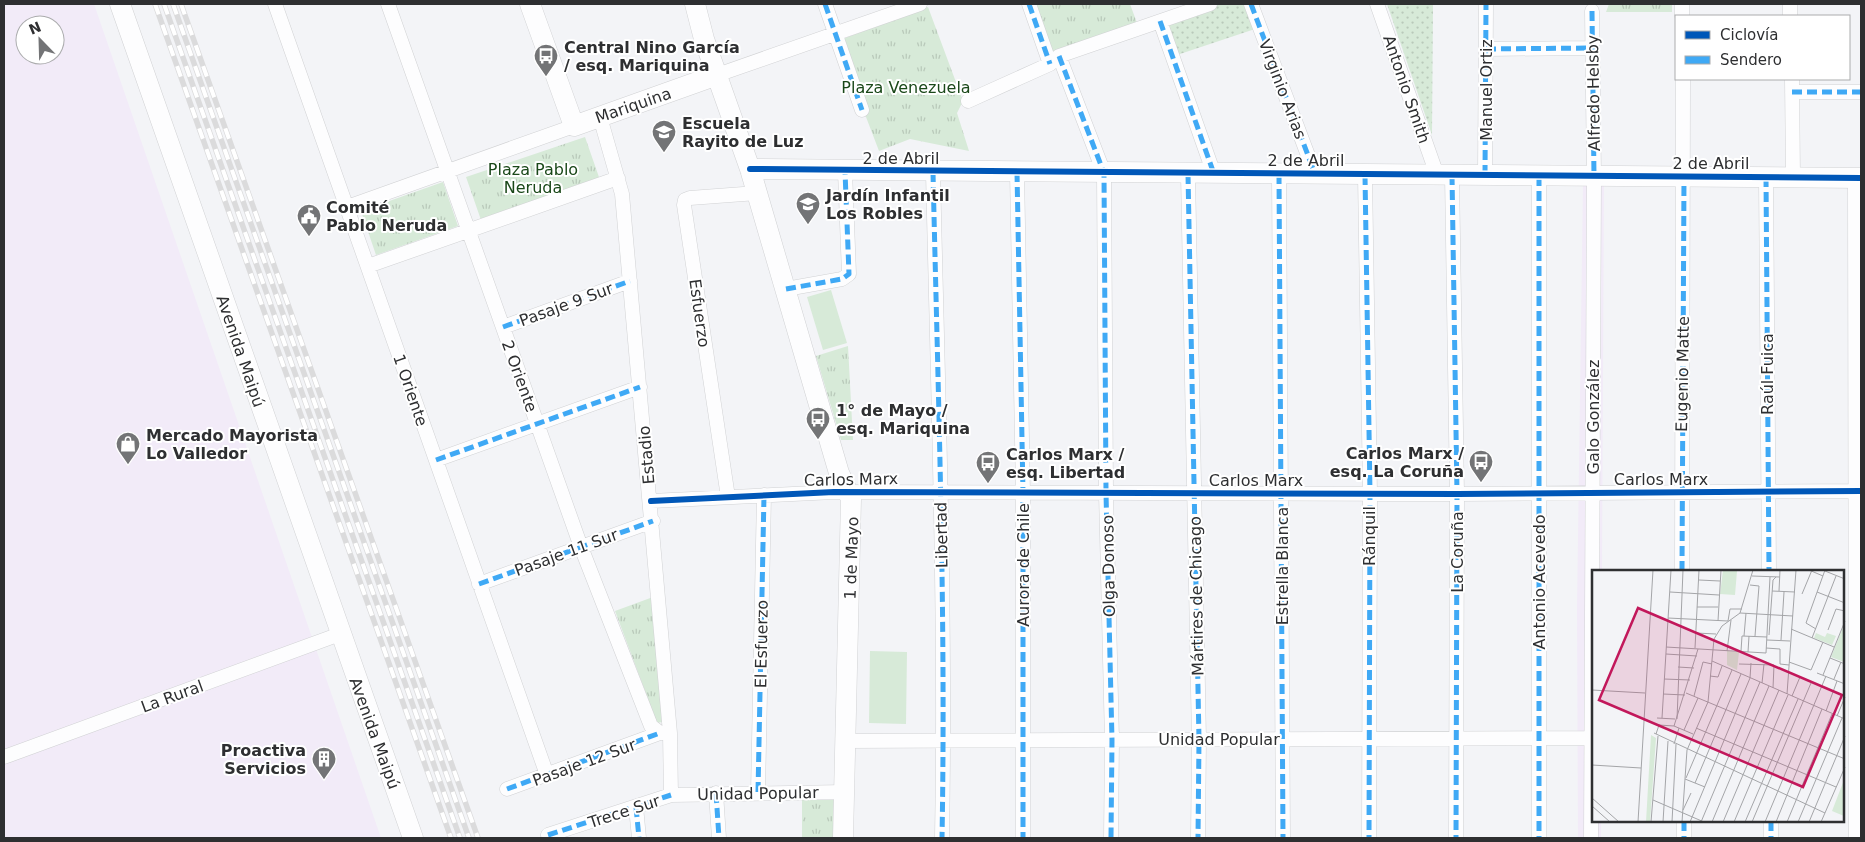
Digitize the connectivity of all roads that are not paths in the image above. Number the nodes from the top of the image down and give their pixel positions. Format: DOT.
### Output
graph roads {
  1 [pos="120,4"];
  2 [pos="275,4"];
  3 [pos="388,4"];
  4 [pos="530,4"];
  5 [pos="695,4"];
  6 [pos="825,4"];
  7 [pos="920,4"];
  8 [pos="1029,4"];
  9 [pos="1210,4"];
  10 [pos="1251,4"];
  11 [pos="1377,4"];
  12 [pos="1486,4"];
  13 [pos="1592,11"];
  14 [pos="1160,21"];
  15 [pos="835,34"];
  16 [pos="1592,48"];
  17 [pos="1486,49"];
  18 [pos="1055,60"];
  19 [pos="718,75"];
  20 [pos="1683,80"];
  21 [pos="1792,85"];
  22 [pos="1861,92"];
  23 [pos="968,101"];
  24 [pos="862,110"];
  25 [pos="600,118"];
  26 [pos="574,126"];
  27 [pos="750,169"];
  28 [pos="448,171"];
  29 [pos="846,171"];
  30 [pos="933,172"];
  31 [pos="1017,172"];
  32 [pos="1104,173"];
  33 [pos="1188,174"];
  34 [pos="1214,174"];
  35 [pos="1279,174"];
  36 [pos="1315,174"];
  37 [pos="1364,175"];
  38 [pos="1444,175"];
  39 [pos="1485,175"];
  40 [pos="1539,176"];
  41 [pos="1594,176"];
  42 [pos="1684,177"];
  43 [pos="1766,177"];
  44 [pos="618,178"];
  45 [pos="1794,178"];
  46 [pos="1858,178"];
  47 [pos="757,193"];
  48 [pos="347,207"];
  49 [pos="468,230"];
  50 [pos="368,266"];
  51 [pos="630,281"];
  52 [pos="786,289"];
  53 [pos="502,327"];
  54 [pos="640,387"];
  55 [pos="537,424"];
  56 [pos="436,460"];
  57 [pos="1858,491"];
  58 [pos="848,492"];
  59 [pos="941,492"];
  60 [pos="1681,492"];
  61 [pos="1768,492"];
  62 [pos="1023,493"];
  63 [pos="1106,493"];
  64 [pos="1194,493"];
  65 [pos="1592,493"];
  66 [pos="1281,494"];
  67 [pos="1370,494"];
  68 [pos="1458,494"];
  69 [pos="1539,494"];
  70 [pos="764,496"];
  71 [pos="728,497"];
  72 [pos="651,501"];
  73 [pos="653,521"];
  74 [pos="581,547"];
  75 [pos="1592,570"];
  76 [pos="1682,570"];
  77 [pos="1769,570"];
  78 [pos="479,584"];
  79 [pos="340,634"];
  80 [pos="665,733"];
  81 [pos="1853,736"];
  82 [pos="1456,738"];
  83 [pos="1539,738"];
  84 [pos="1592,738"];
  85 [pos="1283,739"];
  86 [pos="1369,739"];
  87 [pos="1023,740"];
  88 [pos="1112,740"];
  89 [pos="1199,740"];
  90 [pos="845,741"];
  91 [pos="944,741"];
  92 [pos="4,757"];
  93 [pos="547,775"];
  94 [pos="1592,788"];
  95 [pos="507,789"];
  96 [pos="758,792"];
  97 [pos="844,792"];
  98 [pos="716,793"];
  99 [pos="671,795"];
  100 [pos="636,807"];
  101 [pos="1684,822"];
  102 [pos="1771,822"];
  103 [pos="549,837"];
  104 [pos="413,838"];
  105 [pos="639,838"];
  106 [pos="719,838"];
  107 [pos="843,838"];
  108 [pos="942,838"];
  109 [pos="1023,838"];
  110 [pos="1111,838"];
  111 [pos="1198,838"];
  112 [pos="1282,838"];
  113 [pos="1369,838"];
  114 [pos="1456,838"];
  115 [pos="1539,838"];
  116 [pos="1591,838"];
  117 [pos="1684,838"];
  118 [pos="1771,838"];
  119 [pos="1856,838"];
  1 -- 79 [label="street, Avenida Maipú"];
  2 -- 48 [label="street, 1 Oriente"];
  3 -- 28 [label="street, 2 Oriente"];
  4 -- 26 [label="street"];
  5 -- 19 [label="street, 1 de Mayo"];
  6 -- 15 [label="street"];
  7 -- 15 [label="street, Mariquina"];
  8 -- 18 [label="street"];
  9 -- 14 [label="street"];
  10 -- 36 [label="street, Virginio Arias"];
  11 -- 38 [label="street, Antonio Smith"];
  12 -- 17 [label="street, Manuel Ortiz"];
  13 -- 16 [label="street, Alfredo Helsby"];
  14 -- 18 [label="street"];
  14 -- 34 [label="street"];
  15 -- 19 [label="street, Mariquina"];
  15 -- 24 [label="street"];
  16 -- 17 [label="street"];
  16 -- 41 [label="street, Alfredo Helsby"];
  17 -- 39 [label="street, Manuel Ortiz"];
  18 -- 23 [label="street"];
  18 -- 32 [label="street"];
  19 -- 25 [label="street, Mariquina"];
  19 -- 27 [label="street, 1 de Mayo"];
  20 -- 42 [label="street, Eugenio Matte"];
  21 -- 22 [label="street"];
  21 -- 45 [label="street"];
  25 -- 26 [label="street, Mariquina"];
  25 -- 44 [label="street, Estadio"];
  26 -- 28 [label="street, Mariquina"];
  27 -- 29 [label="street, 2 de Abril"];
  27 -- 47 [label="street, 1 de Mayo"];
  28 -- 48 [label="street, Mariquina"];
  28 -- 49 [label="street, 2 Oriente"];
  29 -- 30 [label="street, 2 de Abril"];
  29 -- 52 [label="street"];
  30 -- 31 [label="street, 2 de Abril"];
  30 -- 59 [label="street, Libertad"];
  31 -- 32 [label="street, 2 de Abril"];
  31 -- 62 [label="street, Aurora de Chile"];
  32 -- 33 [label="street, 2 de Abril"];
  32 -- 63 [label="street, Olga Donoso"];
  33 -- 34 [label="street, 2 de Abril"];
  33 -- 64 [label="street, Mártires de Chicago"];
  34 -- 35 [label="street, 2 de Abril"];
  35 -- 36 [label="street, 2 de Abril"];
  35 -- 66 [label="street, Estrella Blanca"];
  36 -- 37 [label="street, 2 de Abril"];
  37 -- 38 [label="street, 2 de Abril"];
  37 -- 67 [label="street, Ránquil"];
  38 -- 39 [label="street, 2 de Abril"];
  38 -- 68 [label="street, La Coruña"];
  39 -- 40 [label="street, 2 de Abril"];
  40 -- 41 [label="street, 2 de Abril"];
  40 -- 69 [label="street, Antonio Acevedo"];
  41 -- 42 [label="street, 2 de Abril"];
  41 -- 65 [label="street, Galo González"];
  42 -- 43 [label="street, 2 de Abril"];
  42 -- 60 [label="street, Eugenio Matte"];
  43 -- 45 [label="street, 2 de Abril"];
  43 -- 61 [label="street, Raúl Fuica"];
  44 -- 49 [label="street"];
  44 -- 51 [label="street, Estadio"];
  45 -- 46 [label="street, 2 de Abril"];
  46 -- 57 [label="street"];
  47 -- 52 [label="street, 1 de Mayo"];
  47 -- 71 [label="street, Esfuerzo"];
  48 -- 50 [label="street, 1 Oriente"];
  49 -- 50 [label="street"];
  49 -- 53 [label="street, 2 Oriente"];
  50 -- 56 [label="street, 1 Oriente"];
  51 -- 53 [label="street, Pasaje 9 Sur"];
  51 -- 54 [label="street, Estadio"];
  52 -- 58 [label="street, 1 de Mayo"];
  53 -- 55 [label="street, 2 Oriente"];
  54 -- 55 [label="street"];
  54 -- 72 [label="street, Estadio"];
  55 -- 56 [label="street"];
  55 -- 74 [label="street, 2 Oriente"];
  56 -- 78 [label="street, 1 Oriente"];
  57 -- 61 [label="street, Carlos Marx"];
  57 -- 81 [label="street"];
  58 -- 59 [label="street, Carlos Marx"];
  58 -- 70 [label="street, Carlos Marx"];
  58 -- 90 [label="street, 1 de Mayo"];
  59 -- 62 [label="street, Carlos Marx"];
  59 -- 91 [label="street, Libertad"];
  60 -- 61 [label="street, Carlos Marx"];
  60 -- 65 [label="street, Carlos Marx"];
  60 -- 76 [label="street, Eugenio Matte"];
  61 -- 77 [label="street, Raúl Fuica"];
  62 -- 63 [label="street, Carlos Marx"];
  62 -- 87 [label="street, Aurora de Chile"];
  63 -- 64 [label="street, Carlos Marx"];
  63 -- 88 [label="street, Olga Donoso"];
  64 -- 66 [label="street, Carlos Marx"];
  64 -- 89 [label="street, Mártires de Chicago"];
  65 -- 69 [label="street, Carlos Marx"];
  65 -- 75 [label="street, Galo González"];
  66 -- 67 [label="street, Carlos Marx"];
  66 -- 85 [label="street, Estrella Blanca"];
  67 -- 68 [label="street, Carlos Marx"];
  67 -- 86 [label="street, Ránquil"];
  68 -- 69 [label="street, Carlos Marx"];
  68 -- 82 [label="street, La Coruña"];
  69 -- 83 [label="street, Antonio Acevedo"];
  70 -- 71 [label="street, Carlos Marx"];
  70 -- 96 [label="street, El Esfuerzo"];
  71 -- 72 [label="street, Carlos Marx"];
  72 -- 73 [label="street, Estadio"];
  73 -- 74 [label="street, Pasaje 11 Sur"];
  73 -- 80 [label="street, Estadio"];
  74 -- 78 [label="street, Pasaje 11 Sur"];
  74 -- 80 [label="street, 2 Oriente"];
  78 -- 93 [label="street, 1 Oriente"];
  79 -- 92 [label="street, La Rural"];
  79 -- 104 [label="street, Avenida Maipú"];
  80 -- 93 [label="street, Pasaje 12 Sur"];
  80 -- 99 [label="street, Estadio"];
  81 -- 119 [label="street"];
  82 -- 83 [label="street, Unidad Popular"];
  82 -- 86 [label="street, Unidad Popular"];
  82 -- 114 [label="street, La Coruña"];
  83 -- 84 [label="street, Unidad Popular"];
  83 -- 115 [label="street, Antonio Acevedo"];
  85 -- 86 [label="street, Unidad Popular"];
  85 -- 89 [label="street, Unidad Popular"];
  85 -- 112 [label="street, Estrella Blanca"];
  86 -- 113 [label="street, Ránquil"];
  87 -- 88 [label="street, Unidad Popular"];
  87 -- 91 [label="street, Unidad Popular"];
  87 -- 109 [label="street, Aurora de Chile"];
  88 -- 89 [label="street, Unidad Popular"];
  88 -- 110 [label="street, Olga Donoso"];
  89 -- 111 [label="street, Mártires de Chicago"];
  90 -- 91 [label="street, Unidad Popular"];
  90 -- 97 [label="street, 1 de Mayo"];
  91 -- 108 [label="street, Libertad"];
  93 -- 95 [label="street, Pasaje 12 Sur"];
  94 -- 116 [label="street, Galo González"];
  96 -- 97 [label="street, Unidad Popular"];
  96 -- 98 [label="street, Unidad Popular"];
  97 -- 107 [label="street, 1 de Mayo"];
  98 -- 99 [label="street, Unidad Popular"];
  98 -- 106 [label="street"];
  99 -- 100 [label="street, Trece Sur"];
  100 -- 103 [label="street, Trece Sur"];
  100 -- 105 [label="street"];
  101 -- 117 [label="street"];
  102 -- 118 [label="street"];
}
